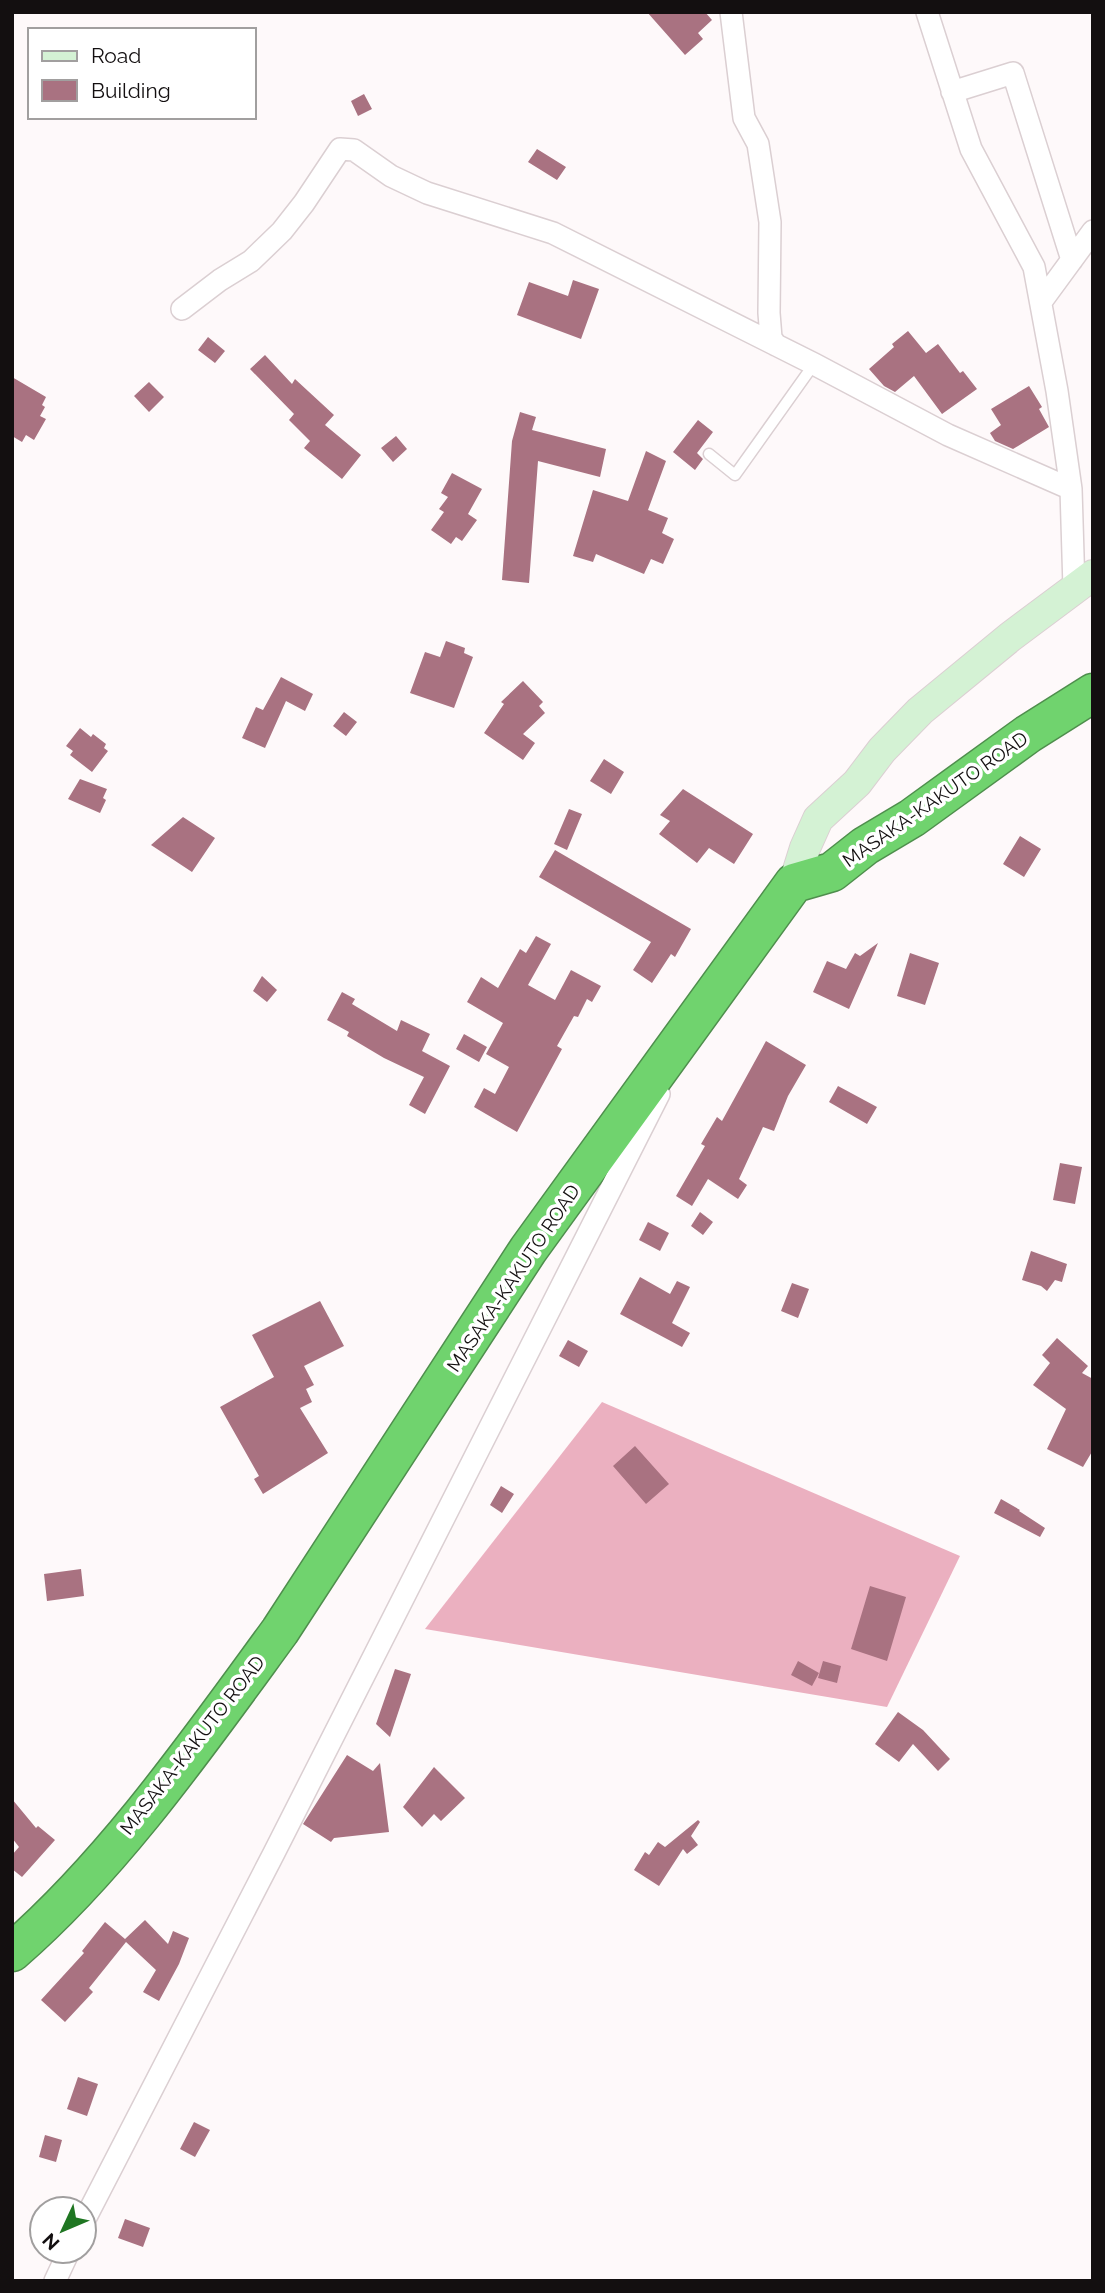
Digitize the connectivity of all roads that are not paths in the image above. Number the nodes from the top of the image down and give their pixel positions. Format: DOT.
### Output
graph roads {
  1 [pos="731,12"];
  2 [pos="927,12"];
  3 [pos="952,92"];
  4 [pos="1093,231"];
  5 [pos="1072,260"];
  6 [pos="1041,302"];
  7 [pos="183,309"];
  8 [pos="776,345"];
  9 [pos="814,364"];
  10 [pos="709,454"];
  11 [pos="1071,489"];
  12 [pos="1084,582"];
  13 [pos="1093,693"];
  14 [pos="794,883"];
  15 [pos="696,1021"];
  16 [pos="12,1952"];
  17 [pos="97,2195"];
  18 [pos="62,2265"];
  19 [pos="55,2281"];
  1 -- 8 [label="street"];
  2 -- 3 [label="street"];
  3 -- 5 [label="street"];
  3 -- 6 [label="street"];
  4 -- 5 [label="street"];
  5 -- 6 [label="street"];
  6 -- 11 [label="street"];
  7 -- 8 [label="street"];
  8 -- 9 [label="street"];
  9 -- 10 [label="lane"];
  9 -- 11 [label="street"];
  11 -- 12 [label="street"];
  12 -- 14 [label="street"];
  13 -- 14 [label="highway, MASAKA-KAKUTO ROAD"];
  14 -- 15 [label="highway, MASAKA-KAKUTO ROAD"];
  15 -- 16 [label="highway, MASAKA-KAKUTO ROAD"];
  15 -- 17 [label="street"];
  18 -- 19 [label="street"];
}
